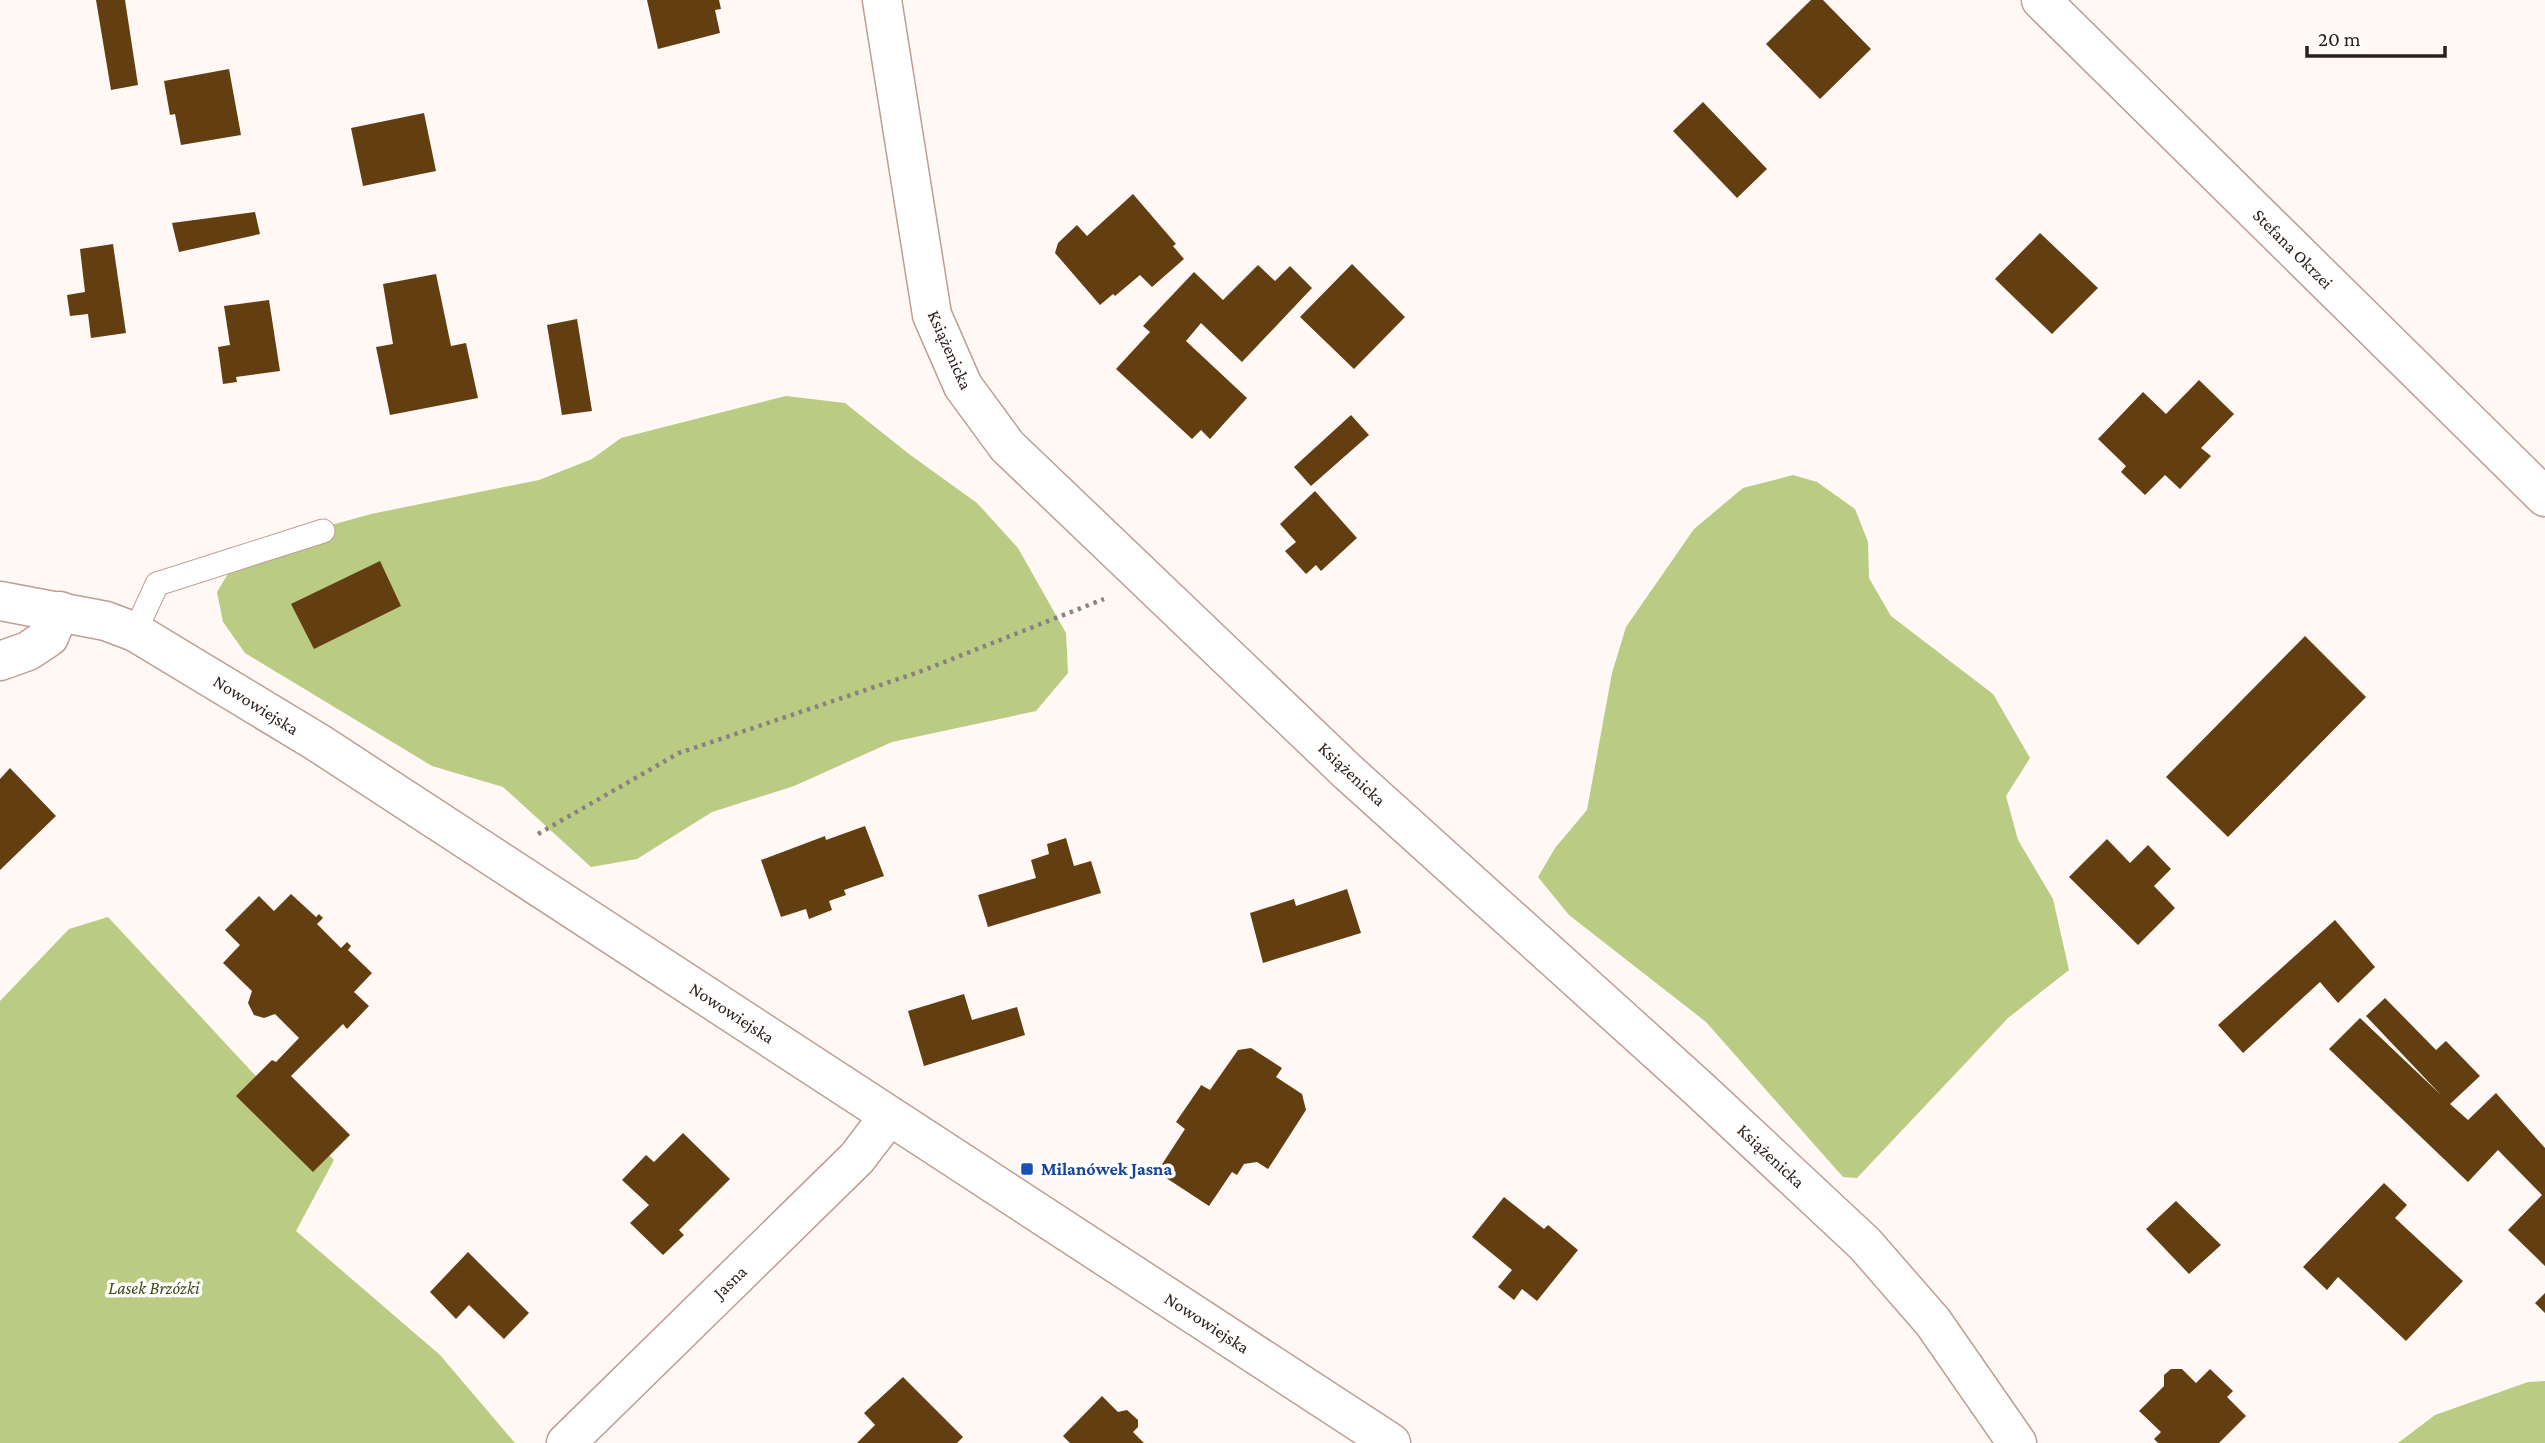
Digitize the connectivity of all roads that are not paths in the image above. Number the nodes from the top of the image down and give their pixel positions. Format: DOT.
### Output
graph roads {
  1 [pos="882,0"];
  2 [pos="2040,0"];
  3 [pos="2545,497"];
  4 [pos="323,531"];
  5 [pos="0,601"];
  6 [pos="60,611"];
  7 [pos="135,632"];
  8 [pos="0,660"];
  9 [pos="889,1116"];
  10 [pos="566,1443"];
  11 [pos="1391,1443"];
  12 [pos="2017,1443"];
  1 -- 12 [label="street, Książenicka"];
  2 -- 3 [label="street, Stefana Okrzei"];
  4 -- 7 [label="lane"];
  5 -- 6 [label="street, Nowowiejska"];
  6 -- 7 [label="street, Nowowiejska"];
  6 -- 8 [label="street"];
  7 -- 9 [label="street, Nowowiejska"];
  9 -- 10 [label="street, Jasna"];
  9 -- 11 [label="street, Nowowiejska"];
}
